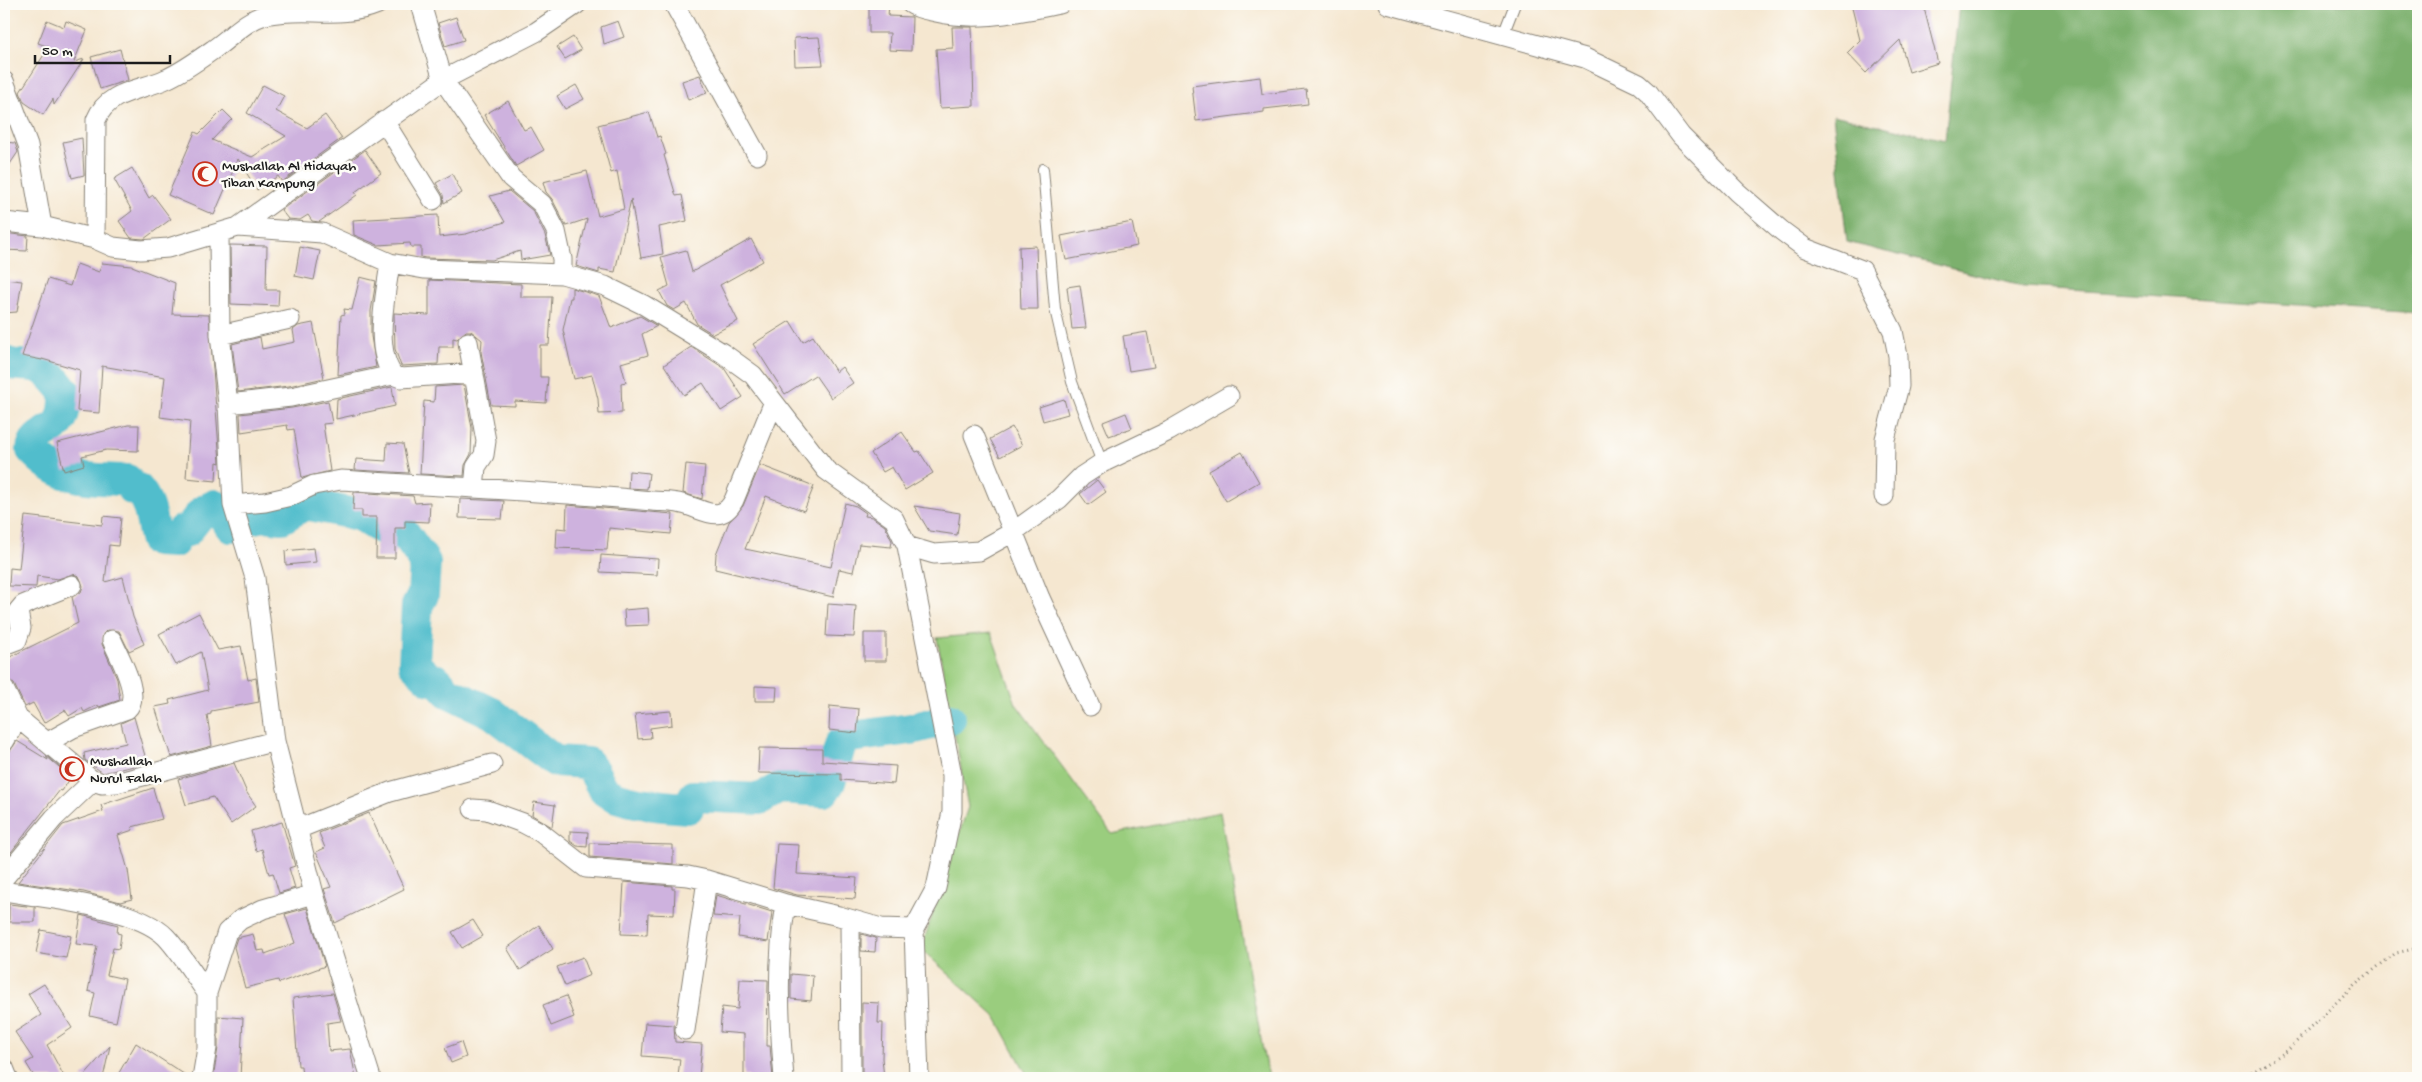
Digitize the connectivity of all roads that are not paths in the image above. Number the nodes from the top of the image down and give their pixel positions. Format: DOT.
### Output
graph roads {
  1 [pos="378,4"];
  2 [pos="421,4"];
  3 [pos="577,4"];
  4 [pos="674,4"];
  5 [pos="911,4"];
  6 [pos="1060,4"];
  7 [pos="1388,4"];
  8 [pos="1515,4"];
  9 [pos="936,8"];
  10 [pos="1503,35"];
  11 [pos="443,80"];
  12 [pos="4,81"];
  13 [pos="384,121"];
  14 [pos="757,155"];
  15 [pos="1043,169"];
  16 [pos="433,200"];
  17 [pos="4,222"];
  18 [pos="42,226"];
  19 [pos="238,226"];
  20 [pos="219,234"];
  21 [pos="95,239"];
  22 [pos="390,263"];
  23 [pos="562,274"];
  24 [pos="290,319"];
  25 [pos="220,336"];
  26 [pos="468,342"];
  27 [pos="474,374"];
  28 [pos="392,375"];
  29 [pos="1229,396"];
  30 [pos="228,404"];
  31 [pos="773,404"];
  32 [pos="974,435"];
  33 [pos="1102,463"];
  34 [pos="474,488"];
  35 [pos="1884,496"];
  36 [pos="234,511"];
  37 [pos="1013,532"];
  38 [pos="908,546"];
  39 [pos="72,585"];
  40 [pos="112,640"];
  41 [pos="4,645"];
  42 [pos="4,689"];
  43 [pos="1090,706"];
  44 [pos="18,718"];
  45 [pos="275,741"];
  46 [pos="4,742"];
  47 [pos="48,742"];
  48 [pos="492,764"];
  49 [pos="93,781"];
  50 [pos="473,809"];
  51 [pos="298,830"];
  52 [pos="4,878"];
  53 [pos="707,880"];
  54 [pos="4,891"];
  55 [pos="314,894"];
  56 [pos="786,904"];
  57 [pos="850,920"];
  58 [pos="914,929"];
  59 [pos="207,993"];
  60 [pos="686,1030"];
  61 [pos="4,1068"];
  62 [pos="8,1078"];
  63 [pos="202,1078"];
  64 [pos="371,1078"];
  65 [pos="784,1078"];
  66 [pos="852,1078"];
  67 [pos="919,1078"];
  1 -- 21 [label="street"];
  2 -- 11 [label="street"];
  3 -- 11 [label="street"];
  4 -- 14 [label="street"];
  5 -- 9 [label="street"];
  6 -- 9 [label="street"];
  7 -- 10 [label="street"];
  8 -- 10 [label="lane"];
  10 -- 35 [label="street"];
  11 -- 13 [label="street"];
  11 -- 23 [label="street"];
  12 -- 18 [label="street"];
  13 -- 16 [label="street"];
  13 -- 19 [label="street"];
  15 -- 33 [label="lane"];
  17 -- 18 [label="street"];
  18 -- 21 [label="street"];
  19 -- 20 [label="street"];
  19 -- 22 [label="street"];
  20 -- 21 [label="street"];
  20 -- 25 [label="street"];
  22 -- 23 [label="street"];
  22 -- 28 [label="street"];
  23 -- 31 [label="street"];
  24 -- 25 [label="street"];
  25 -- 30 [label="street"];
  26 -- 27 [label="street"];
  27 -- 28 [label="street"];
  27 -- 34 [label="street"];
  28 -- 30 [label="street"];
  29 -- 33 [label="street"];
  30 -- 36 [label="street"];
  31 -- 34 [label="street"];
  31 -- 38 [label="street"];
  32 -- 37 [label="street"];
  33 -- 37 [label="street"];
  34 -- 36 [label="street"];
  36 -- 45 [label="street"];
  37 -- 38 [label="street"];
  37 -- 43 [label="street"];
  38 -- 58 [label="street"];
  39 -- 41 [label="street"];
  40 -- 47 [label="street"];
  42 -- 44 [label="street"];
  44 -- 46 [label="street"];
  44 -- 47 [label="street"];
  45 -- 49 [label="street"];
  45 -- 51 [label="street"];
  47 -- 49 [label="street"];
  48 -- 51 [label="street"];
  49 -- 52 [label="street"];
  50 -- 53 [label="street"];
  51 -- 55 [label="street"];
  53 -- 56 [label="street"];
  53 -- 60 [label="street"];
  54 -- 59 [label="street"];
  55 -- 59 [label="street"];
  55 -- 64 [label="street"];
  56 -- 57 [label="street"];
  56 -- 65 [label="street"];
  57 -- 58 [label="street"];
  57 -- 66 [label="street"];
  58 -- 67 [label="street"];
  59 -- 63 [label="street"];
  61 -- 62 [label="street"];
}
